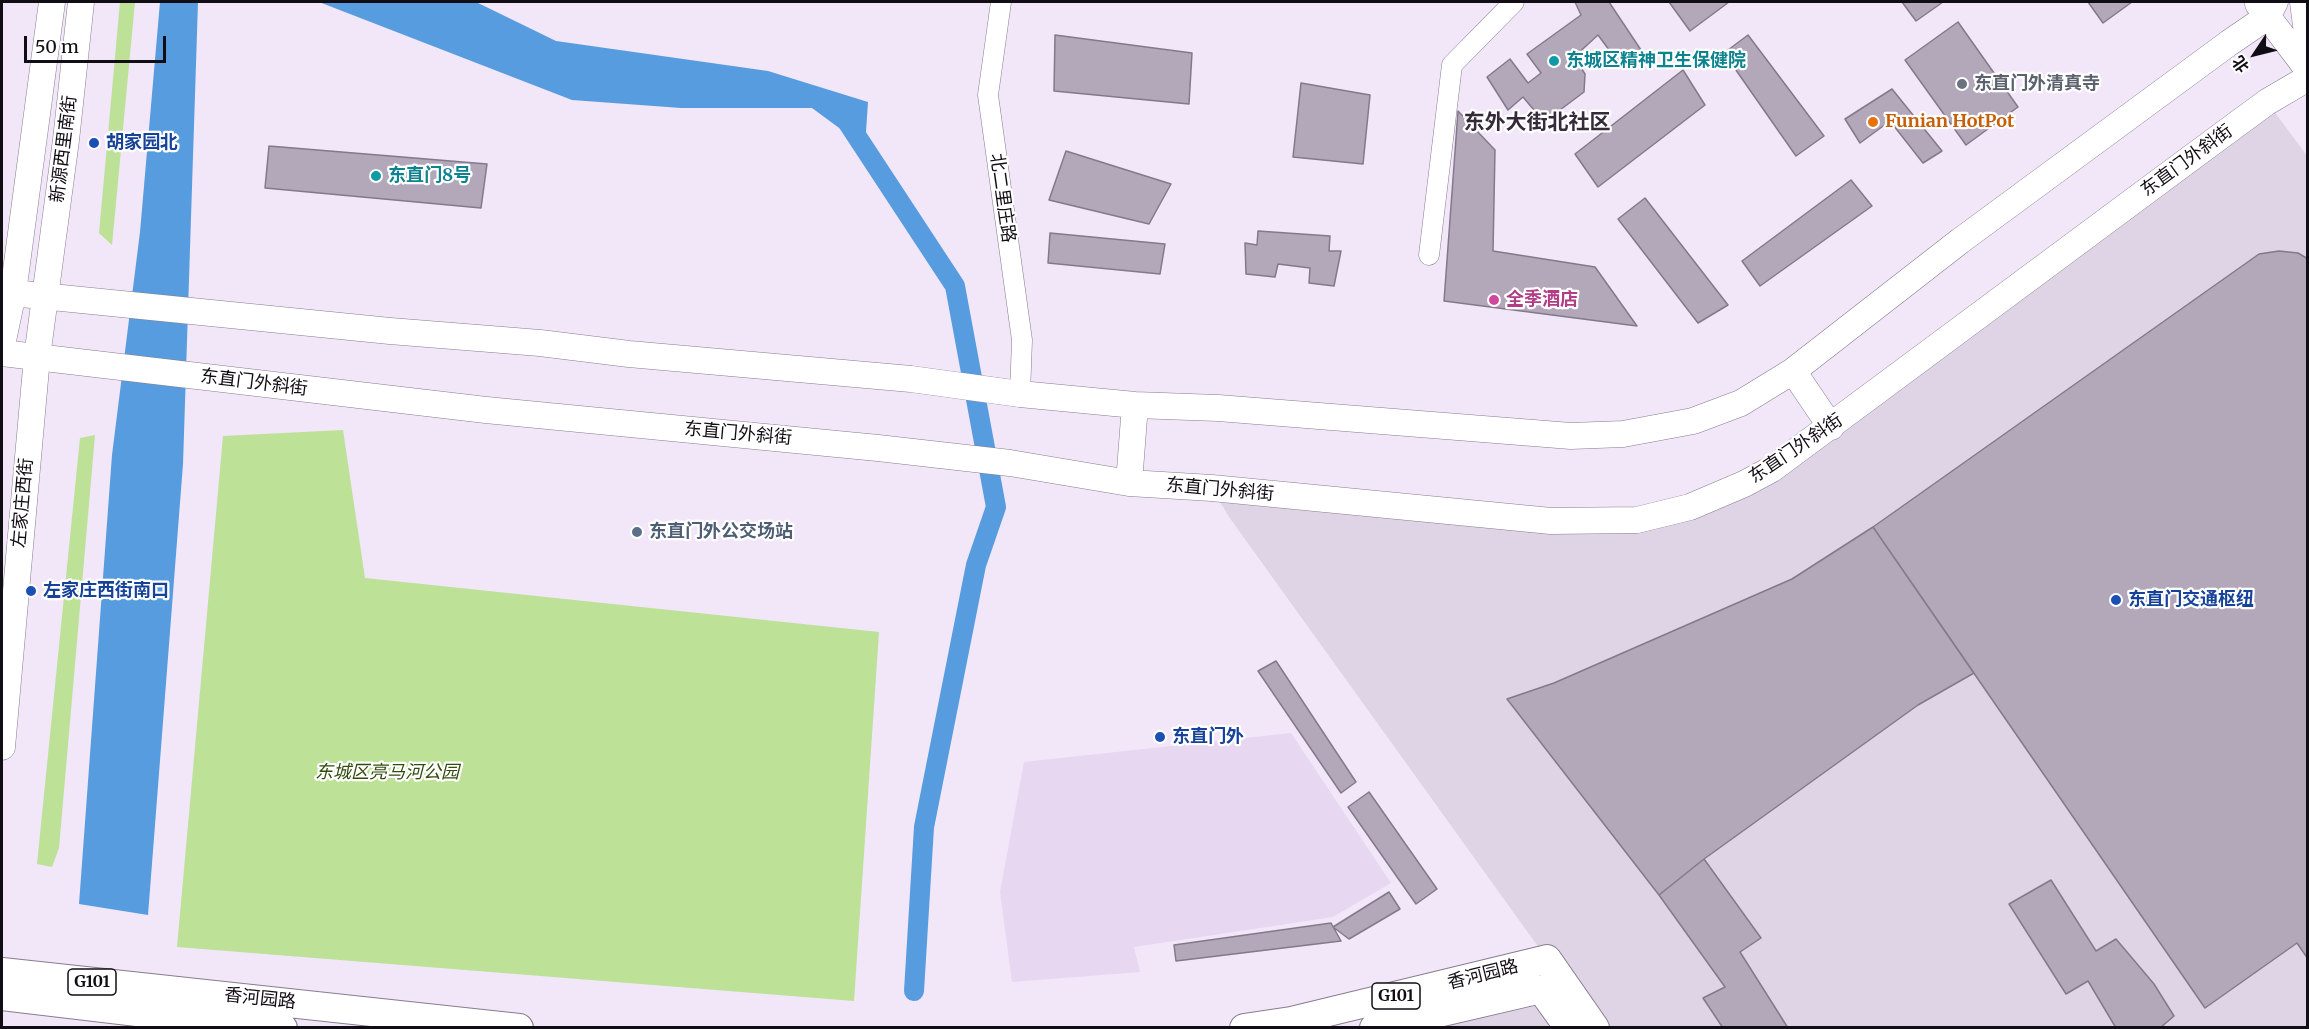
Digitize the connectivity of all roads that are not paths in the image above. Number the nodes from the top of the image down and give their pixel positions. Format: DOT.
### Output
graph roads {
  1 [pos="52,2"];
  2 [pos="81,2"];
  3 [pos="1001,2"];
  4 [pos="1514,2"];
  5 [pos="2303,2"];
  6 [pos="2266,7"];
  7 [pos="2307,41"];
  8 [pos="2307,70"];
  9 [pos="2307,78"];
  10 [pos="1429,255"];
  11 [pos="7,292"];
  12 [pos="46,296"];
  13 [pos="2,345"];
  14 [pos="2,353"];
  15 [pos="37,357"];
  16 [pos="1793,370"];
  17 [pos="1020,394"];
  18 [pos="1135,405"];
  19 [pos="1831,426"];
  20 [pos="1129,483"];
  21 [pos="2,747"];
  22 [pos="13,985"];
  23 [pos="185,1021"];
  24 [pos="283,1028"];
  25 [pos="519,1028"];
  26 [pos="1244,1028"];
  27 [pos="1374,1028"];
  28 [pos="1569,1028"];
  29 [pos="1595,1028"];
  1 -- 11 [label="main road, 新源西里南街"];
  2 -- 12 [label="main road, 新源西里南街"];
  3 -- 17 [label="street, 北二里庄路"];
  4 -- 10 [label="street"];
  5 -- 7 [label="main road"];
  6 -- 8 [label="main road"];
  6 -- 16 [label="main road"];
  9 -- 19 [label="main road, 东直门外斜街"];
  11 -- 12 [label="main road"];
  11 -- 13 [label="main road"];
  12 -- 15 [label="main road, 左家庄西街"];
  12 -- 17 [label="main road"];
  14 -- 15 [label="main road, 东直门外斜街"];
  15 -- 20 [label="main road, 东直门外斜街"];
  15 -- 21 [label="main road, 左家庄西街"];
  16 -- 18 [label="main road"];
  16 -- 19 [label="main road"];
  17 -- 18 [label="main road"];
  18 -- 20 [label="main road"];
  19 -- 20 [label="main road, 东直门外斜街"];
  22 -- 23 [label="highway, 香河园路 / G101"];
  22 -- 25 [label="highway, 香河园路 / G101"];
  23 -- 24 [label="highway, 香河园路 / G101"];
  26 -- 29 [label="highway, 香河园路 / G101"];
  27 -- 28 [label="highway, 香河园路 / G101"];
}
